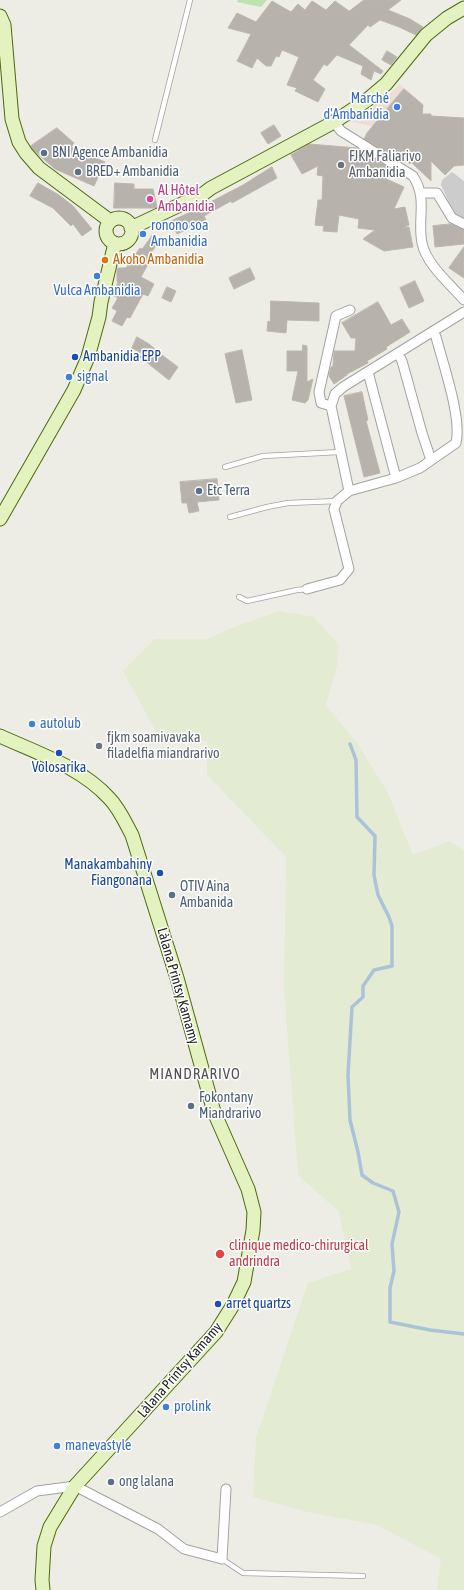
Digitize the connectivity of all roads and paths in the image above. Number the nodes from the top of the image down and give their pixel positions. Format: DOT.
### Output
graph roads {
  1 [pos="190,0"];
  2 [pos="464,8"];
  3 [pos="0,16"];
  4 [pos="334,122"];
  5 [pos="155,140"];
  6 [pos="421,194"];
  7 [pos="110,221"];
  8 [pos="464,224"];
  9 [pos="131,228"];
  10 [pos="115,243"];
  11 [pos="464,300"];
  12 [pos="350,310"];
  13 [pos="464,312"];
  14 [pos="433,331"];
  15 [pos="398,353"];
  16 [pos="368,372"];
  17 [pos="332,406"];
  18 [pos="340,452"];
  19 [pos="431,460"];
  20 [pos="225,467"];
  21 [pos="396,478"];
  22 [pos="349,491"];
  23 [pos="337,500"];
  24 [pos="230,517"];
  25 [pos="0,519"];
  26 [pos="307,590"];
  27 [pos="239,597"];
  28 [pos="0,736"];
  29 [pos="75,1486"];
  30 [pos="226,1489"];
  31 [pos="0,1512"];
  32 [pos="222,1559"];
  33 [pos="363,1576"];
  34 [pos="44,1590"];
  1 -- 5 [label="lane"];
  2 -- 4 [label="street"];
  3 -- 7 [label="street"];
  4 -- 6 [label="street"];
  4 -- 9 [label="street"];
  6 -- 8 [label="street"];
  6 -- 11 [label="street"];
  7 -- 9 [label="street"];
  7 -- 10 [label="street"];
  9 -- 10 [label="street"];
  10 -- 25 [label="street"];
  12 -- 17 [label="street"];
  13 -- 14 [label="street"];
  14 -- 15 [label="street"];
  14 -- 19 [label="street"];
  15 -- 16 [label="street"];
  15 -- 19 [label="street"];
  16 -- 17 [label="street"];
  16 -- 21 [label="street"];
  17 -- 18 [label="street"];
  18 -- 20 [label="lane"];
  18 -- 22 [label="street"];
  19 -- 21 [label="street"];
  21 -- 22 [label="street"];
  22 -- 23 [label="street"];
  23 -- 24 [label="lane"];
  23 -- 26 [label="street"];
  26 -- 27 [label="lane"];
  28 -- 29 [label="street, Làlana Printsy Kamamy"];
  29 -- 31 [label="street"];
  29 -- 32 [label="street"];
  29 -- 34 [label="street, Làlana Printsy Kamamy"];
  30 -- 32 [label="street"];
  32 -- 33 [label="lane"];
}
